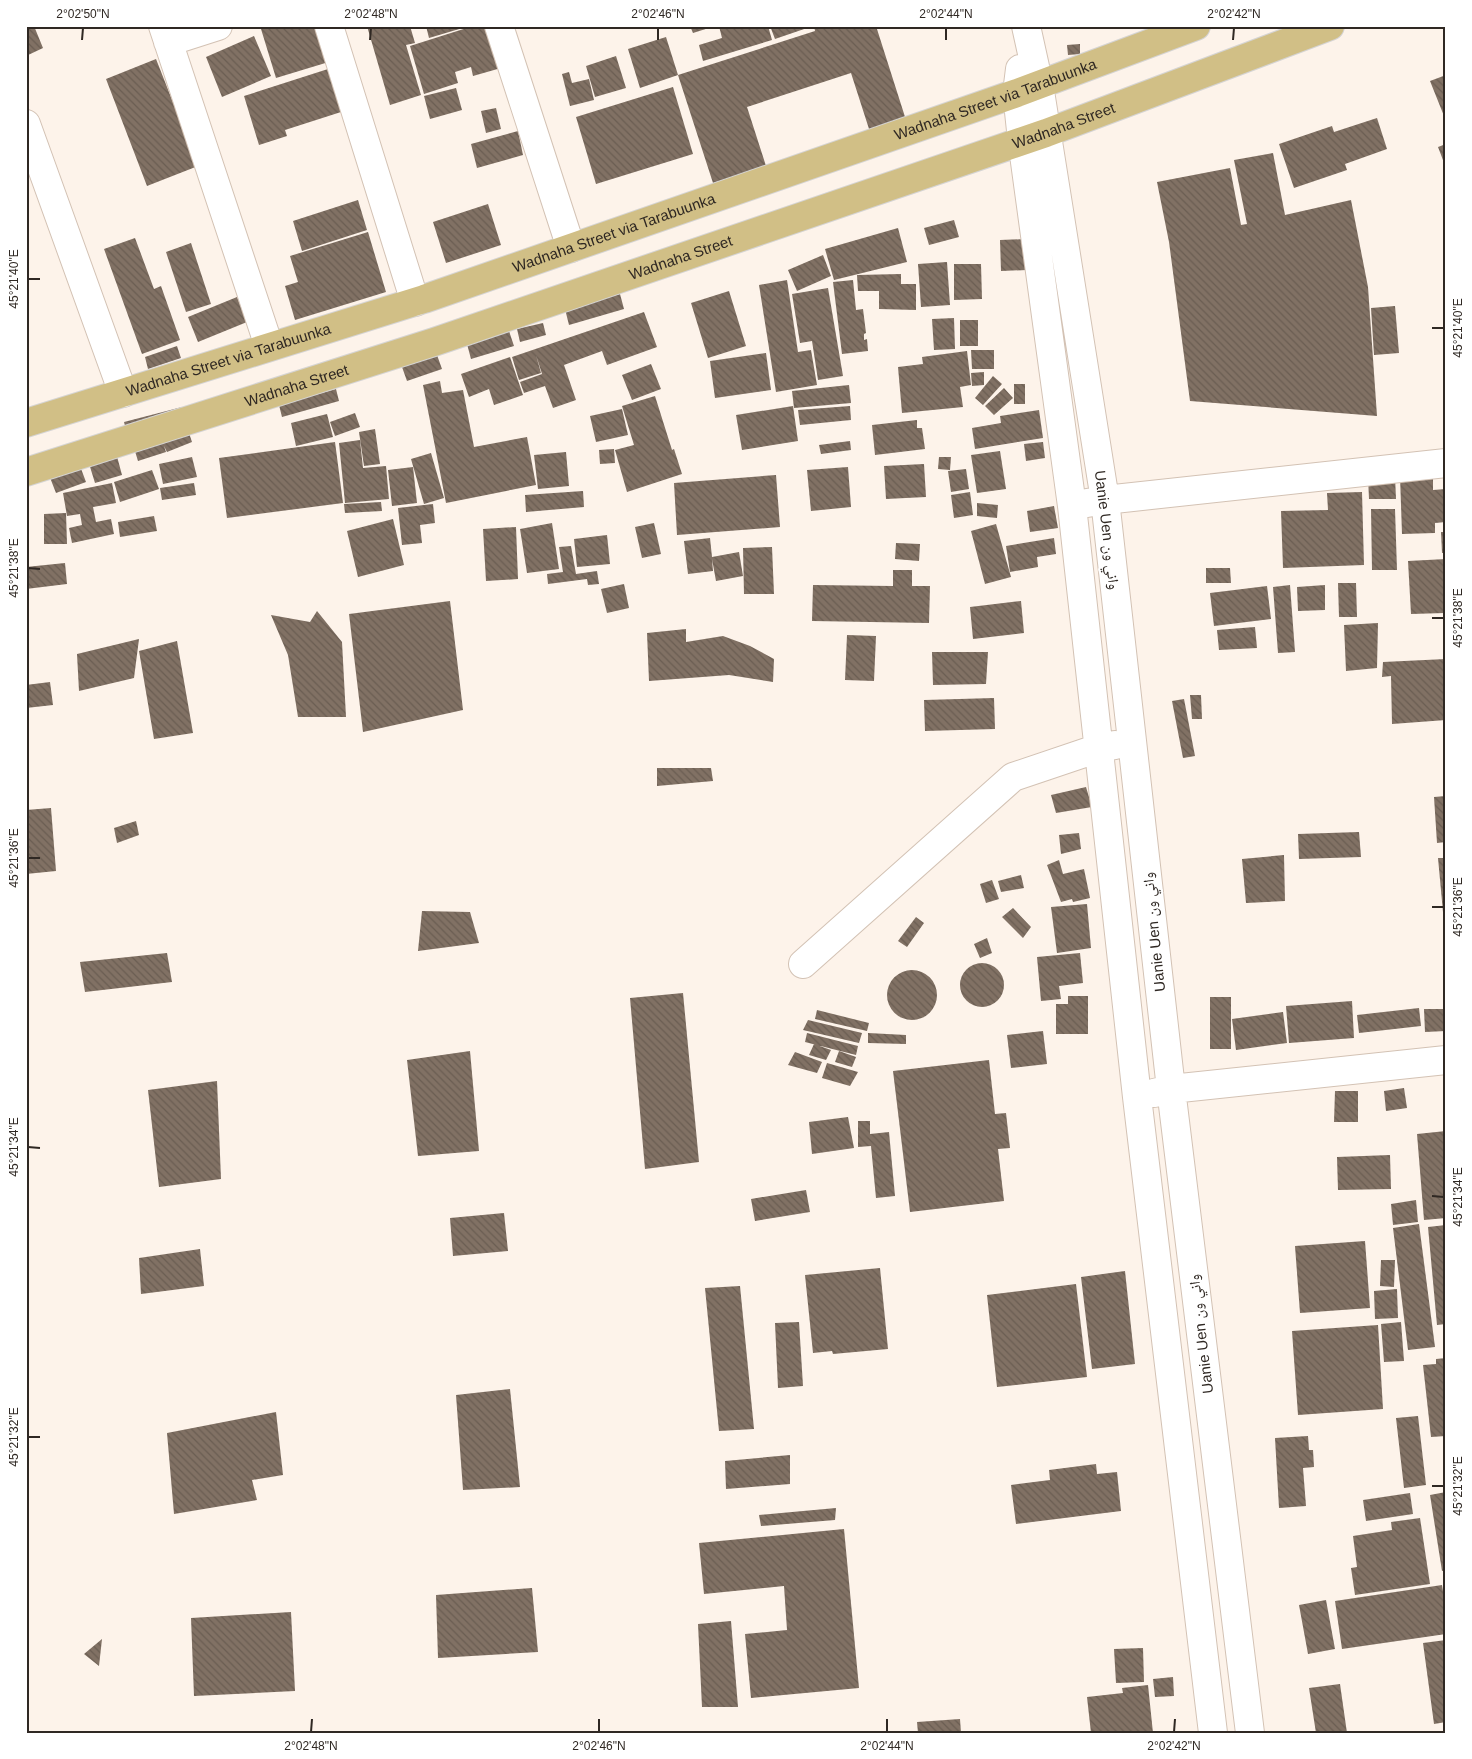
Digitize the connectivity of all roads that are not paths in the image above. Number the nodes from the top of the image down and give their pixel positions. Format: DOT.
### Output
graph roads {
  1 [pos="218,26"];
  2 [pos="330,26"];
  3 [pos="498,26"];
  4 [pos="1196,26"];
  5 [pos="1330,26"];
  6 [pos="1026,27"];
  7 [pos="165,34"];
  8 [pos="1028,89"];
  9 [pos="26,124"];
  10 [pos="1034,137"];
  11 [pos="572,248"];
  12 [pos="415,302"];
  13 [pos="269,346"];
  14 [pos="122,393"];
  15 [pos="26,423"];
  16 [pos="1446,464"];
  17 [pos="26,472"];
  18 [pos="1105,500"];
  19 [pos="1072,506"];
  20 [pos="1132,741"];
  21 [pos="1099,748"];
  22 [pos="803,964"];
  23 [pos="1446,1060"];
  24 [pos="1171,1089"];
  25 [pos="1137,1097"];
  26 [pos="1224,1522"];
  27 [pos="1189,1532"];
  28 [pos="1213,1733"];
  29 [pos="1250,1733"];
  1 -- 7 [label="street"];
  2 -- 12 [label="street"];
  3 -- 11 [label="street"];
  4 -- 8 [label="main road, Wadnaha Street via Tarabuunka"];
  5 -- 10 [label="main road, Wadnaha Street"];
  6 -- 8 [label="street"];
  7 -- 13 [label="street"];
  8 -- 10 [label="street"];
  8 -- 11 [label="main road, Wadnaha Street via Tarabuunka"];
  9 -- 14 [label="street"];
  10 -- 17 [label="main road, Wadnaha Street"];
  10 -- 18 [label="street, Uanie Uen واني ون"];
  10 -- 19 [label="street"];
  11 -- 12 [label="main road, Wadnaha Street via Tarabuunka"];
  12 -- 13 [label="main road, Wadnaha Street via Tarabuunka"];
  13 -- 14 [label="main road, Wadnaha Street via Tarabuunka"];
  14 -- 15 [label="main road, Wadnaha Street via Tarabuunka"];
  16 -- 18 [label="street"];
  18 -- 19 [label="street"];
  18 -- 20 [label="street, Uanie Uen واني ون"];
  19 -- 21 [label="street"];
  20 -- 21 [label="street"];
  20 -- 24 [label="street, Uanie Uen واني ون"];
  21 -- 22 [label="street"];
  21 -- 25 [label="street"];
  23 -- 24 [label="street"];
  24 -- 25 [label="street"];
  24 -- 26 [label="street, Uanie Uen واني ون"];
  25 -- 27 [label="street"];
  26 -- 27 [label="street"];
  26 -- 29 [label="street, Uanie Uen واني ون"];
  27 -- 28 [label="street"];
}
